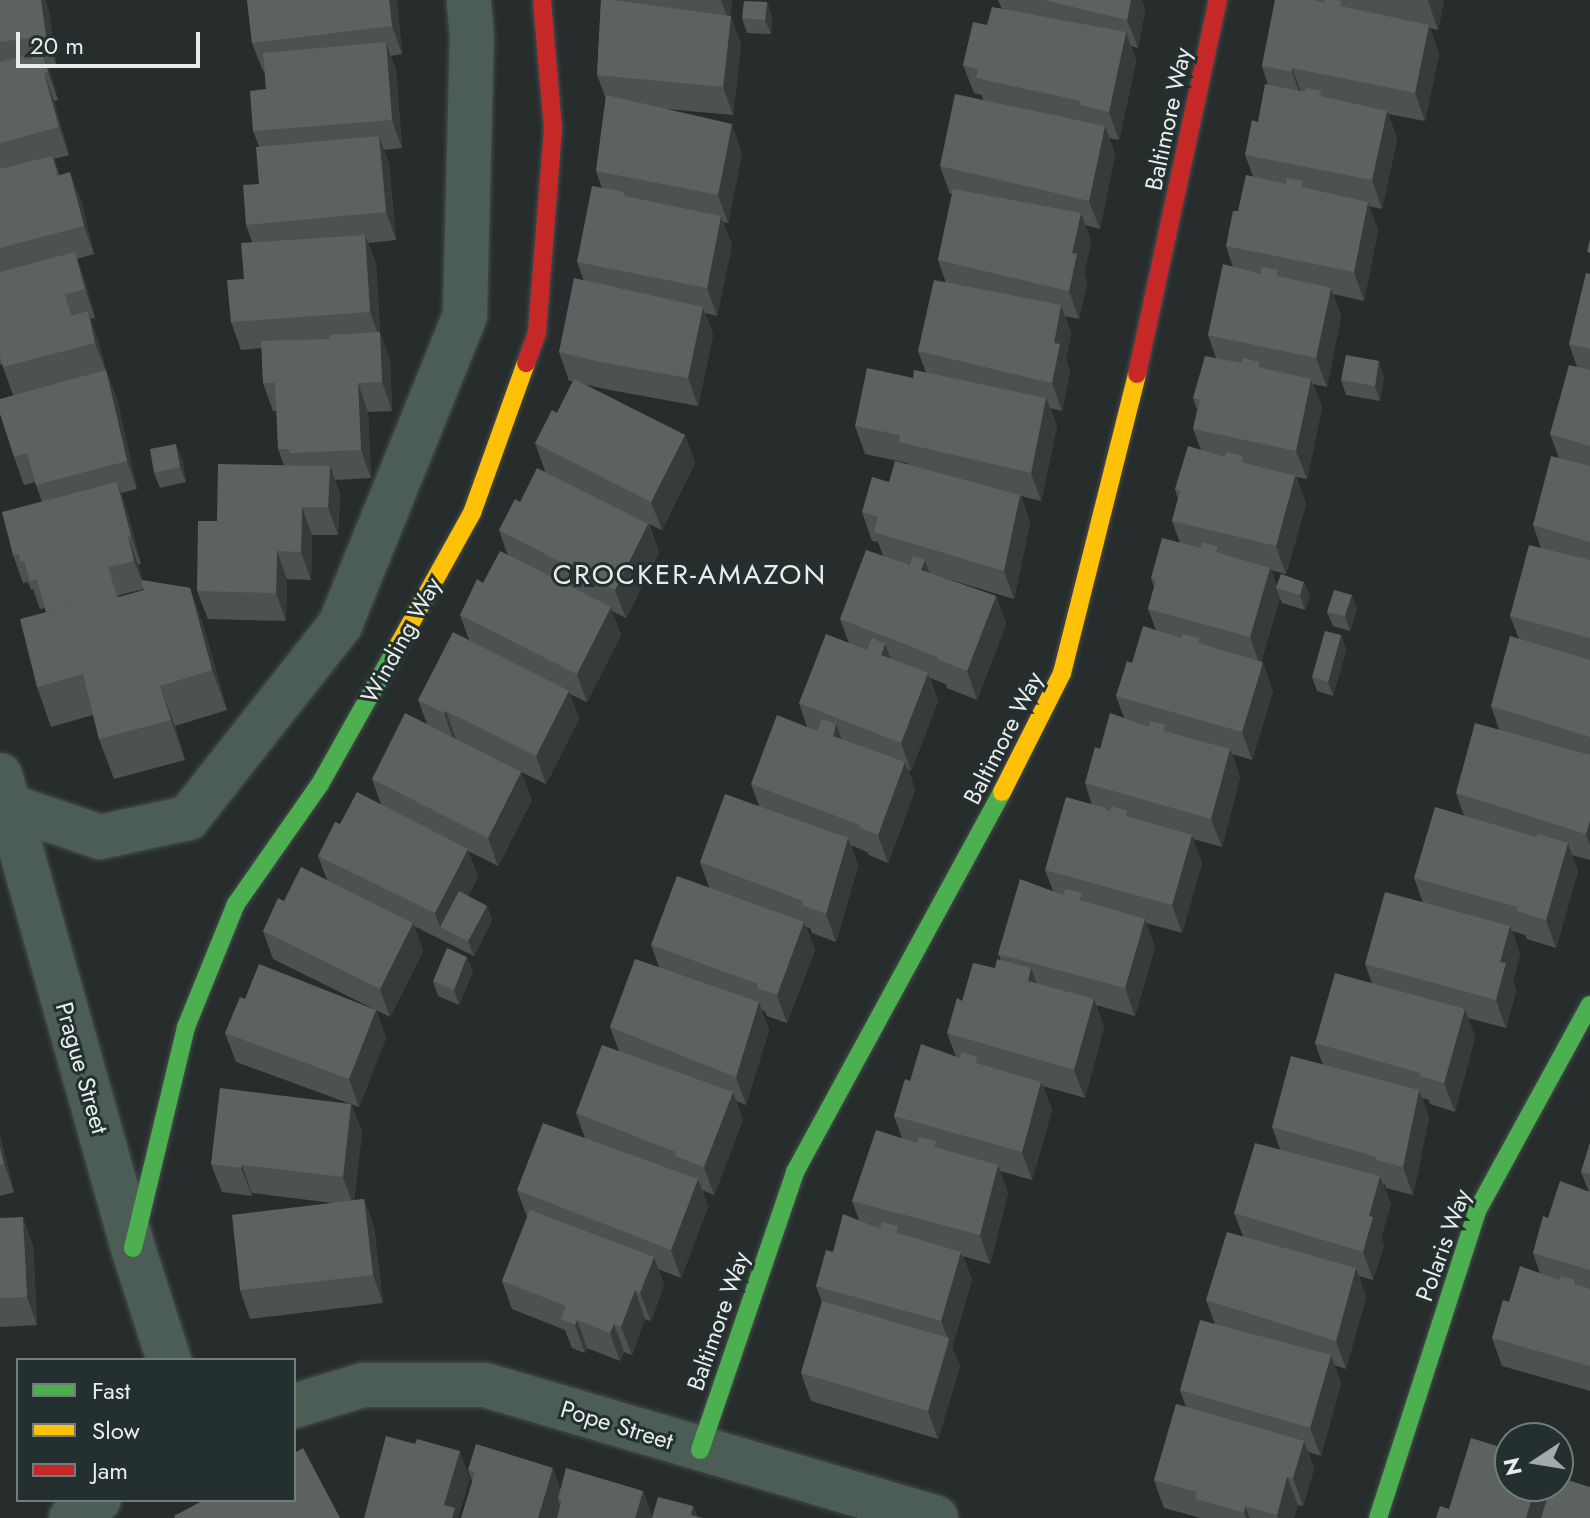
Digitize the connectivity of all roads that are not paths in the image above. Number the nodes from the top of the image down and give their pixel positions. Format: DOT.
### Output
graph roads {
  1 [pos="469,0"];
  2 [pos="542,0"];
  3 [pos="1218,0"];
  4 [pos="4,791"];
  5 [pos="1590,1005"];
  6 [pos="133,1248"];
  7 [pos="168,1358"];
  8 [pos="296,1405"];
  9 [pos="700,1450"];
  10 [pos="96,1502"];
  11 [pos="71,1518"];
  12 [pos="936,1518"];
  13 [pos="1378,1518"];
  1 -- 4 [label="street"];
  2 -- 6 [label="street, Winding Way"];
  3 -- 9 [label="street, Baltimore Way"];
  4 -- 6 [label="street, Prague Street"];
  5 -- 13 [label="street, Polaris Way"];
  6 -- 7 [label="street, Prague Street"];
  8 -- 9 [label="street, Pope Street"];
  9 -- 12 [label="street, Pope Street"];
  10 -- 11 [label="street"];
}
